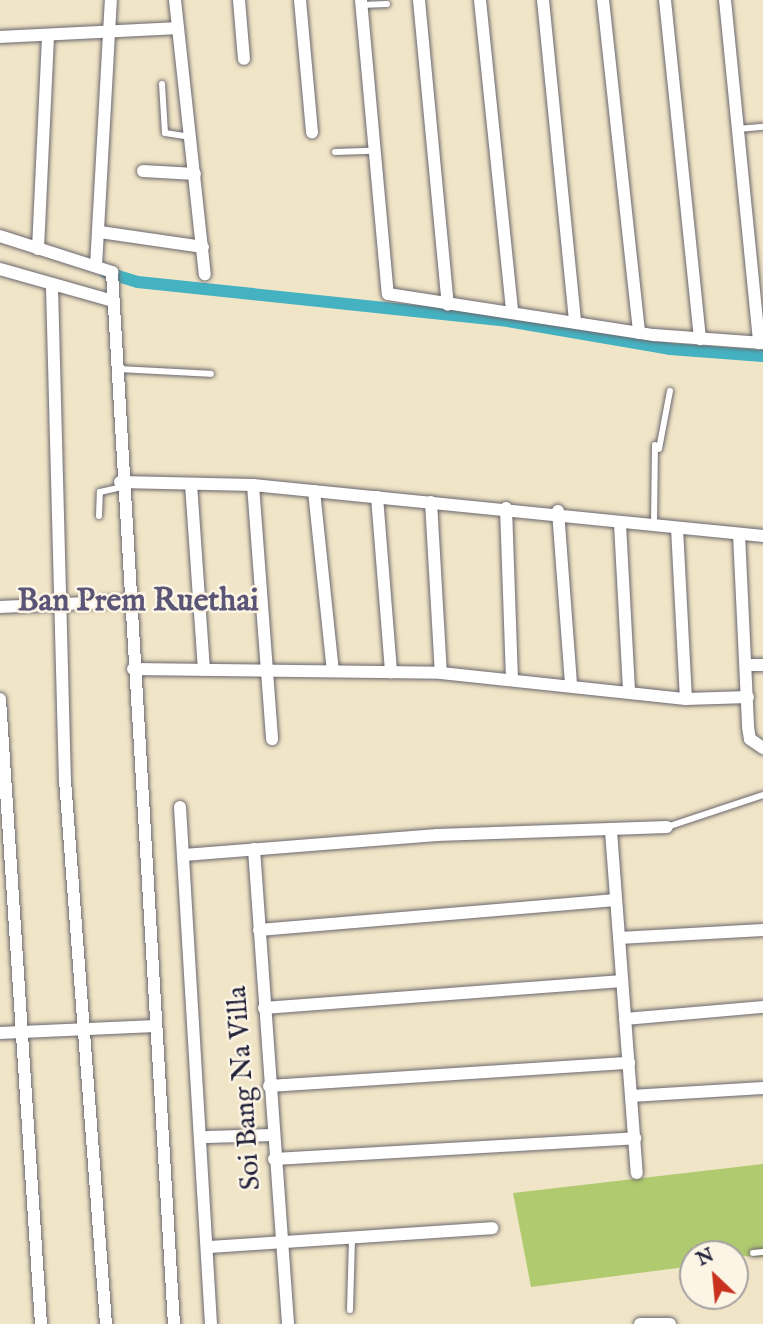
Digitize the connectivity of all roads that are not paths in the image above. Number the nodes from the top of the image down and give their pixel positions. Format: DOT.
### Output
graph roads {
  1 [pos="111,0"];
  2 [pos="175,0"];
  3 [pos="239,0"];
  4 [pos="300,0"];
  5 [pos="419,0"];
  6 [pos="480,0"];
  7 [pos="543,0"];
  8 [pos="603,0"];
  9 [pos="665,0"];
  10 [pos="725,0"];
  11 [pos="361,3"];
  12 [pos="387,4"];
  13 [pos="178,28"];
  14 [pos="109,35"];
  15 [pos="0,37"];
  16 [pos="48,37"];
  17 [pos="244,59"];
  18 [pos="162,84"];
  19 [pos="763,127"];
  20 [pos="738,129"];
  21 [pos="312,132"];
  22 [pos="191,137"];
  23 [pos="372,151"];
  24 [pos="335,152"];
  25 [pos="144,171"];
  26 [pos="195,174"];
  27 [pos="100,232"];
  28 [pos="0,236"];
  29 [pos="203,247"];
  30 [pos="38,249"];
  31 [pos="96,266"];
  32 [pos="0,269"];
  33 [pos="205,274"];
  34 [pos="52,286"];
  35 [pos="112,296"];
  36 [pos="448,305"];
  37 [pos="512,311"];
  38 [pos="575,321"];
  39 [pos="639,333"];
  40 [pos="700,340"];
  41 [pos="761,343"];
  42 [pos="117,369"];
  43 [pos="211,374"];
  44 [pos="670,391"];
  45 [pos="191,484"];
  46 [pos="120,485"];
  47 [pos="253,485"];
  48 [pos="314,491"];
  49 [pos="377,497"];
  50 [pos="430,502"];
  51 [pos="506,508"];
  52 [pos="558,511"];
  53 [pos="99,516"];
  54 [pos="620,524"];
  55 [pos="654,526"];
  56 [pos="677,528"];
  57 [pos="739,534"];
  58 [pos="763,536"];
  59 [pos="130,601"];
  60 [pos="59,604"];
  61 [pos="0,607"];
  62 [pos="763,665"];
  63 [pos="747,666"];
  64 [pos="133,669"];
  65 [pos="204,670"];
  66 [pos="270,670"];
  67 [pos="333,671"];
  68 [pos="391,672"];
  69 [pos="441,673"];
  70 [pos="512,679"];
  71 [pos="571,684"];
  72 [pos="629,688"];
  73 [pos="748,698"];
  74 [pos="0,699"];
  75 [pos="686,699"];
  76 [pos="272,739"];
  77 [pos="763,748"];
  78 [pos="763,795"];
  79 [pos="180,807"];
  80 [pos="667,827"];
  81 [pos="611,831"];
  82 [pos="254,849"];
  83 [pos="184,855"];
  84 [pos="616,900"];
  85 [pos="259,930"];
  86 [pos="763,930"];
  87 [pos="619,938"];
  88 [pos="622,981"];
  89 [pos="763,1007"];
  90 [pos="264,1008"];
  91 [pos="625,1019"];
  92 [pos="155,1026"];
  93 [pos="86,1030"];
  94 [pos="23,1032"];
  95 [pos="0,1033"];
  96 [pos="629,1063"];
  97 [pos="270,1086"];
  98 [pos="763,1088"];
  99 [pos="631,1096"];
  100 [pos="273,1135"];
  101 [pos="208,1137"];
  102 [pos="635,1138"];
  103 [pos="274,1159"];
  104 [pos="637,1173"];
  105 [pos="492,1228"];
  106 [pos="352,1237"];
  107 [pos="279,1242"];
  108 [pos="208,1247"];
  109 [pos="763,1252"];
  110 [pos="753,1253"];
  111 [pos="349,1310"];
  112 [pos="41,1324"];
  113 [pos="106,1324"];
  114 [pos="174,1324"];
  115 [pos="211,1324"];
  116 [pos="288,1324"];
  117 [pos="640,1324"];
  118 [pos="670,1324"];
  1 -- 14 [label="street"];
  2 -- 13 [label="street"];
  3 -- 17 [label="street"];
  4 -- 21 [label="street"];
  5 -- 36 [label="street"];
  6 -- 37 [label="street"];
  7 -- 38 [label="street"];
  8 -- 39 [label="street"];
  9 -- 40 [label="street"];
  10 -- 20 [label="street"];
  11 -- 12 [label="lane"];
  11 -- 23 [label="street"];
  13 -- 14 [label="street"];
  13 -- 22 [label="street"];
  14 -- 16 [label="street"];
  14 -- 27 [label="street"];
  15 -- 16 [label="street"];
  16 -- 30 [label="street"];
  18 -- 22 [label="lane"];
  19 -- 20 [label="lane"];
  20 -- 41 [label="street"];
  22 -- 26 [label="street"];
  23 -- 24 [label="lane"];
  23 -- 36 [label="street"];
  25 -- 26 [label="street"];
  26 -- 29 [label="street"];
  27 -- 29 [label="street"];
  27 -- 31 [label="street"];
  28 -- 30 [label="street"];
  29 -- 33 [label="street"];
  30 -- 31 [label="street"];
  31 -- 35 [label="street"];
  32 -- 34 [label="street"];
  34 -- 35 [label="street"];
  34 -- 60 [label="street"];
  35 -- 42 [label="street"];
  36 -- 37 [label="street"];
  37 -- 38 [label="street"];
  38 -- 39 [label="street"];
  39 -- 40 [label="street"];
  40 -- 41 [label="street"];
  42 -- 43 [label="lane"];
  42 -- 46 [label="street"];
  44 -- 55 [label="lane"];
  45 -- 46 [label="street"];
  45 -- 47 [label="street"];
  45 -- 65 [label="street"];
  46 -- 53 [label="lane"];
  46 -- 59 [label="street"];
  47 -- 48 [label="street"];
  47 -- 66 [label="street"];
  48 -- 49 [label="street"];
  48 -- 67 [label="street"];
  49 -- 50 [label="street"];
  49 -- 68 [label="street"];
  50 -- 51 [label="street"];
  50 -- 69 [label="street"];
  51 -- 52 [label="street"];
  51 -- 70 [label="street"];
  52 -- 54 [label="street"];
  52 -- 71 [label="street"];
  54 -- 55 [label="street"];
  54 -- 72 [label="street"];
  55 -- 56 [label="street"];
  56 -- 57 [label="street"];
  56 -- 75 [label="street"];
  57 -- 58 [label="street"];
  57 -- 63 [label="street"];
  59 -- 60 [label="street"];
  59 -- 64 [label="street"];
  60 -- 61 [label="street"];
  60 -- 93 [label="street"];
  62 -- 63 [label="street"];
  63 -- 73 [label="street"];
  64 -- 65 [label="street"];
  64 -- 92 [label="street"];
  65 -- 66 [label="street"];
  66 -- 67 [label="street"];
  66 -- 76 [label="street"];
  67 -- 68 [label="street"];
  68 -- 69 [label="street"];
  69 -- 70 [label="street"];
  70 -- 71 [label="street"];
  71 -- 72 [label="street"];
  72 -- 75 [label="street"];
  73 -- 75 [label="street"];
  73 -- 77 [label="street"];
  74 -- 94 [label="street"];
  78 -- 80 [label="lane"];
  79 -- 83 [label="street"];
  80 -- 81 [label="street"];
  81 -- 82 [label="street"];
  81 -- 84 [label="street"];
  82 -- 83 [label="street"];
  82 -- 85 [label="street, Soi Bang Na Villa"];
  83 -- 108 [label="street"];
  84 -- 85 [label="street"];
  84 -- 87 [label="street"];
  85 -- 90 [label="street, Soi Bang Na Villa"];
  86 -- 87 [label="street"];
  87 -- 88 [label="street"];
  88 -- 90 [label="street"];
  88 -- 91 [label="street"];
  89 -- 91 [label="street"];
  90 -- 97 [label="street, Soi Bang Na Villa"];
  91 -- 96 [label="street"];
  92 -- 93 [label="street"];
  92 -- 114 [label="street"];
  93 -- 94 [label="street"];
  93 -- 113 [label="street"];
  94 -- 95 [label="street"];
  94 -- 112 [label="street"];
  96 -- 97 [label="street"];
  96 -- 99 [label="street"];
  97 -- 100 [label="street, Soi Bang Na Villa"];
  98 -- 99 [label="street"];
  99 -- 102 [label="street"];
  100 -- 101 [label="street"];
  100 -- 103 [label="street, Soi Bang Na Villa"];
  102 -- 103 [label="street"];
  102 -- 104 [label="street"];
  103 -- 107 [label="street, Soi Bang Na Villa"];
  105 -- 106 [label="street"];
  106 -- 107 [label="street"];
  106 -- 111 [label="lane"];
  107 -- 108 [label="street"];
  107 -- 116 [label="street, Soi Bang Na Villa"];
  108 -- 115 [label="street"];
  109 -- 110 [label="lane"];
  117 -- 118 [label="street"];
}
